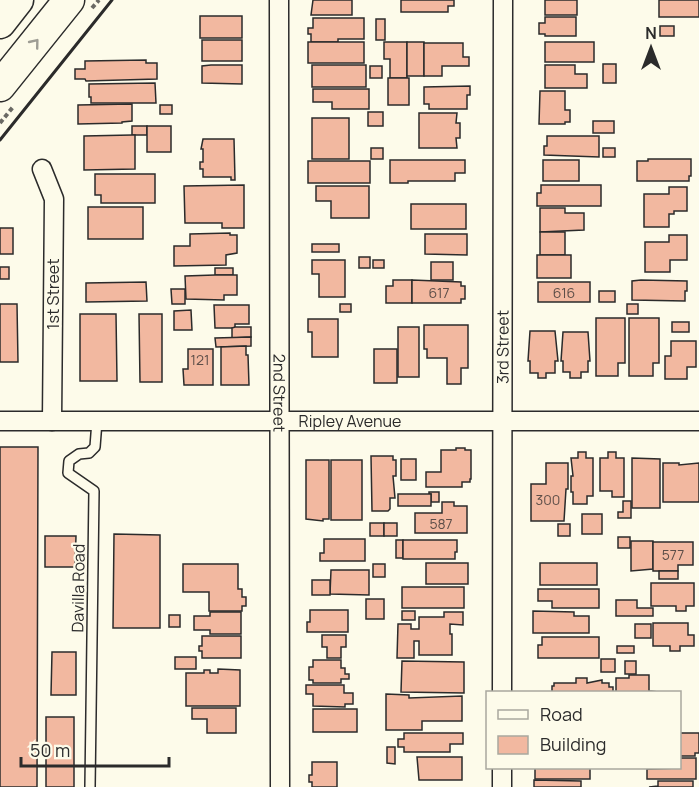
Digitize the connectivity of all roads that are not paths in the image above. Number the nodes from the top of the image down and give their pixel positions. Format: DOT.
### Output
graph roads {
  1 [pos="18,0"];
  2 [pos="69,0"];
  3 [pos="279,0"];
  4 [pos="502,0"];
  5 [pos="0,23"];
  6 [pos="0,86"];
  7 [pos="42,169"];
  8 [pos="52,421"];
  9 [pos="97,421"];
  10 [pos="280,421"];
  11 [pos="502,421"];
  12 [pos="699,421"];
  13 [pos="0,422"];
  14 [pos="502,691"];
  15 [pos="502,769"];
  16 [pos="90,787"];
  17 [pos="280,787"];
  18 [pos="502,787"];
  1 -- 5 [label="highway"];
  6 -- 2 [label="highway, one-way"];
  3 -- 10 [label="street, 2nd Street"];
  4 -- 11 [label="street, 3rd Street"];
  7 -- 8 [label="street, 1st Street"];
  8 -- 9 [label="street, Ripley Avenue"];
  8 -- 13 [label="street, Ripley Avenue"];
  9 -- 10 [label="street, Ripley Avenue"];
  9 -- 16 [label="lane, Davilla Road"];
  10 -- 11 [label="street, Ripley Avenue"];
  10 -- 17 [label="street, 2nd Street"];
  11 -- 12 [label="street, Ripley Avenue"];
  11 -- 14 [label="street, 3rd Street"];
  15 -- 18 [label="street"];
}
